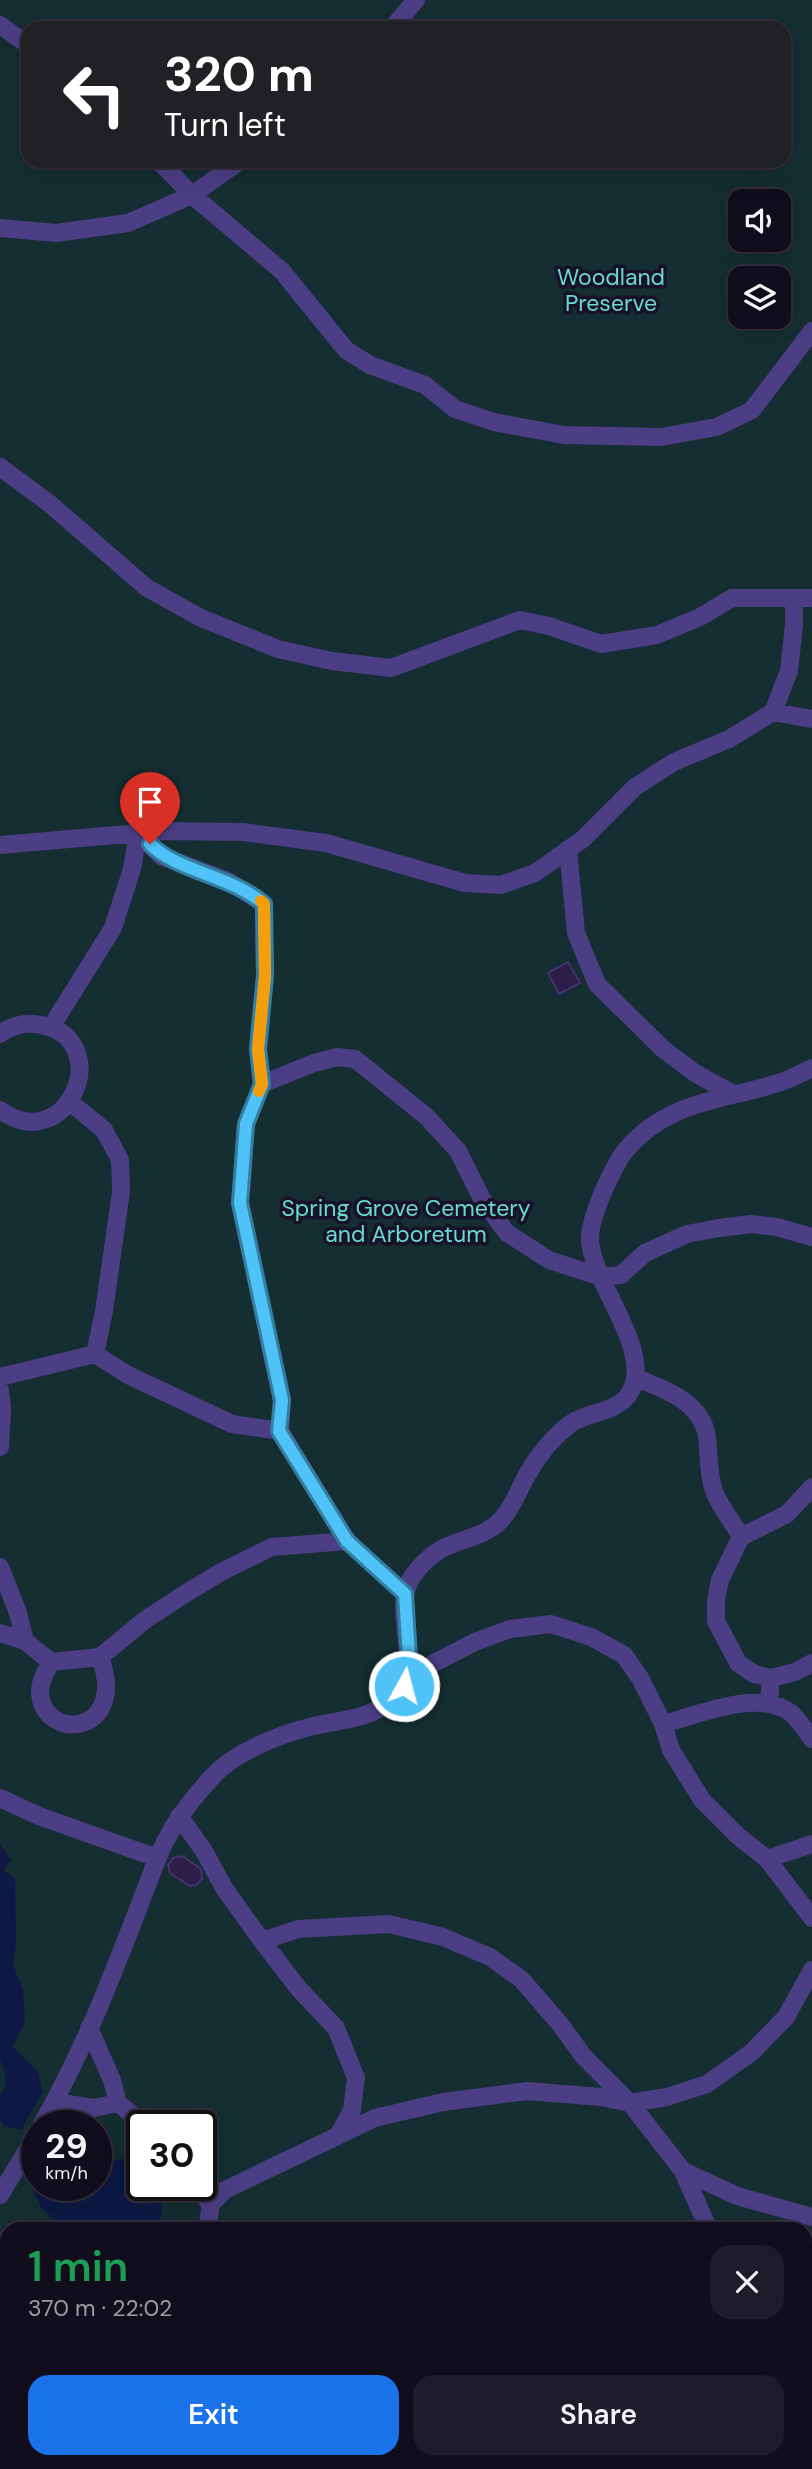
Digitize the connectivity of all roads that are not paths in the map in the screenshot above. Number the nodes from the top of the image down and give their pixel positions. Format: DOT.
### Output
graph roads {
  1 [pos="416,0"];
  2 [pos="398,21"];
  3 [pos="0,25"];
  4 [pos="21,40"];
  5 [pos="166,168"];
  6 [pos="230,168"];
  7 [pos="192,195"];
  8 [pos="0,229"];
  9 [pos="812,331"];
  10 [pos="0,467"];
  11 [pos="803,598"];
  12 [pos="773,712"];
  13 [pos="812,719"];
  14 [pos="138,832"];
  15 [pos="0,845"];
  16 [pos="568,849"];
  17 [pos="51,1027"];
  18 [pos="0,1034"];
  19 [pos="812,1068"];
  20 [pos="262,1084"];
  21 [pos="733,1094"];
  22 [pos="70,1102"];
  23 [pos="0,1110"];
  24 [pos="812,1237"];
  25 [pos="601,1277"];
  26 [pos="95,1354"];
  27 [pos="0,1377"];
  28 [pos="636,1378"];
  29 [pos="0,1390"];
  30 [pos="279,1431"];
  31 [pos="0,1447"];
  32 [pos="812,1487"];
  33 [pos="741,1537"];
  34 [pos="347,1541"];
  35 [pos="0,1567"];
  36 [pos="405,1594"];
  37 [pos="0,1633"];
  38 [pos="25,1642"];
  39 [pos="100,1657"];
  40 [pos="51,1662"];
  41 [pos="812,1663"];
  42 [pos="771,1678"];
  43 [pos="404,1686"];
  44 [pos="768,1703"];
  45 [pos="663,1724"];
  46 [pos="812,1740"];
  47 [pos="0,1798"];
  48 [pos="179,1816"];
  49 [pos="812,1844"];
  50 [pos="158,1858"];
  51 [pos="767,1859"];
  52 [pos="812,1918"];
  53 [pos="262,1941"];
  54 [pos="812,1970"];
  55 [pos="89,2028"];
  56 [pos="55,2102"];
  57 [pos="630,2103"];
  58 [pos="118,2104"];
  59 [pos="50,2110"];
  60 [pos="126,2111"];
  61 [pos="339,2134"];
  62 [pos="21,2160"];
  63 [pos="683,2171"];
  64 [pos="0,2195"];
  65 [pos="208,2201"];
  66 [pos="211,2204"];
  67 [pos="812,2217"];
  68 [pos="208,2222"];
  69 [pos="705,2222"];
  1 -- 2 [label="street"];
  3 -- 4 [label="street"];
  5 -- 7 [label="street"];
  6 -- 7 [label="street"];
  7 -- 8 [label="street"];
  7 -- 9 [label="street"];
  10 -- 11 [label="street"];
  11 -- 12 [label="street"];
  12 -- 13 [label="street"];
  12 -- 16 [label="street"];
  14 -- 15 [label="street"];
  14 -- 16 [label="street"];
  14 -- 17 [label="street"];
  14 -- 20 [label="street"];
  16 -- 21 [label="street"];
  17 -- 18 [label="street"];
  17 -- 22 [label="street"];
  19 -- 21 [label="street"];
  20 -- 25 [label="street"];
  20 -- 30 [label="street"];
  21 -- 25 [label="street"];
  22 -- 23 [label="street"];
  22 -- 26 [label="street"];
  24 -- 25 [label="street"];
  25 -- 28 [label="street"];
  26 -- 27 [label="street"];
  26 -- 30 [label="street"];
  28 -- 33 [label="street"];
  28 -- 36 [label="street"];
  29 -- 31 [label="street"];
  30 -- 34 [label="street"];
  32 -- 33 [label="street"];
  33 -- 42 [label="street"];
  34 -- 36 [label="street"];
  34 -- 39 [label="street"];
  35 -- 38 [label="street"];
  36 -- 43 [label="street"];
  37 -- 38 [label="street"];
  38 -- 40 [label="street"];
  39 -- 40 [label="street"];
  39 -- 40 [label="street"];
  41 -- 42 [label="street"];
  42 -- 44 [label="street"];
  43 -- 45 [label="street"];
  43 -- 48 [label="street"];
  44 -- 45 [label="street"];
  44 -- 46 [label="street"];
  45 -- 51 [label="street"];
  47 -- 50 [label="street"];
  48 -- 50 [label="street"];
  48 -- 53 [label="street"];
  49 -- 51 [label="street"];
  50 -- 55 [label="street"];
  51 -- 52 [label="street"];
  53 -- 57 [label="street"];
  53 -- 61 [label="street"];
  54 -- 57 [label="street"];
  55 -- 56 [label="street"];
  55 -- 58 [label="street"];
  56 -- 58 [label="street"];
  56 -- 59 [label="street"];
  57 -- 61 [label="street"];
  57 -- 63 [label="street"];
  58 -- 60 [label="street"];
  61 -- 66 [label="street"];
  62 -- 64 [label="street"];
  63 -- 67 [label="street"];
  63 -- 69 [label="street"];
  65 -- 66 [label="street"];
  66 -- 68 [label="street"];
}
